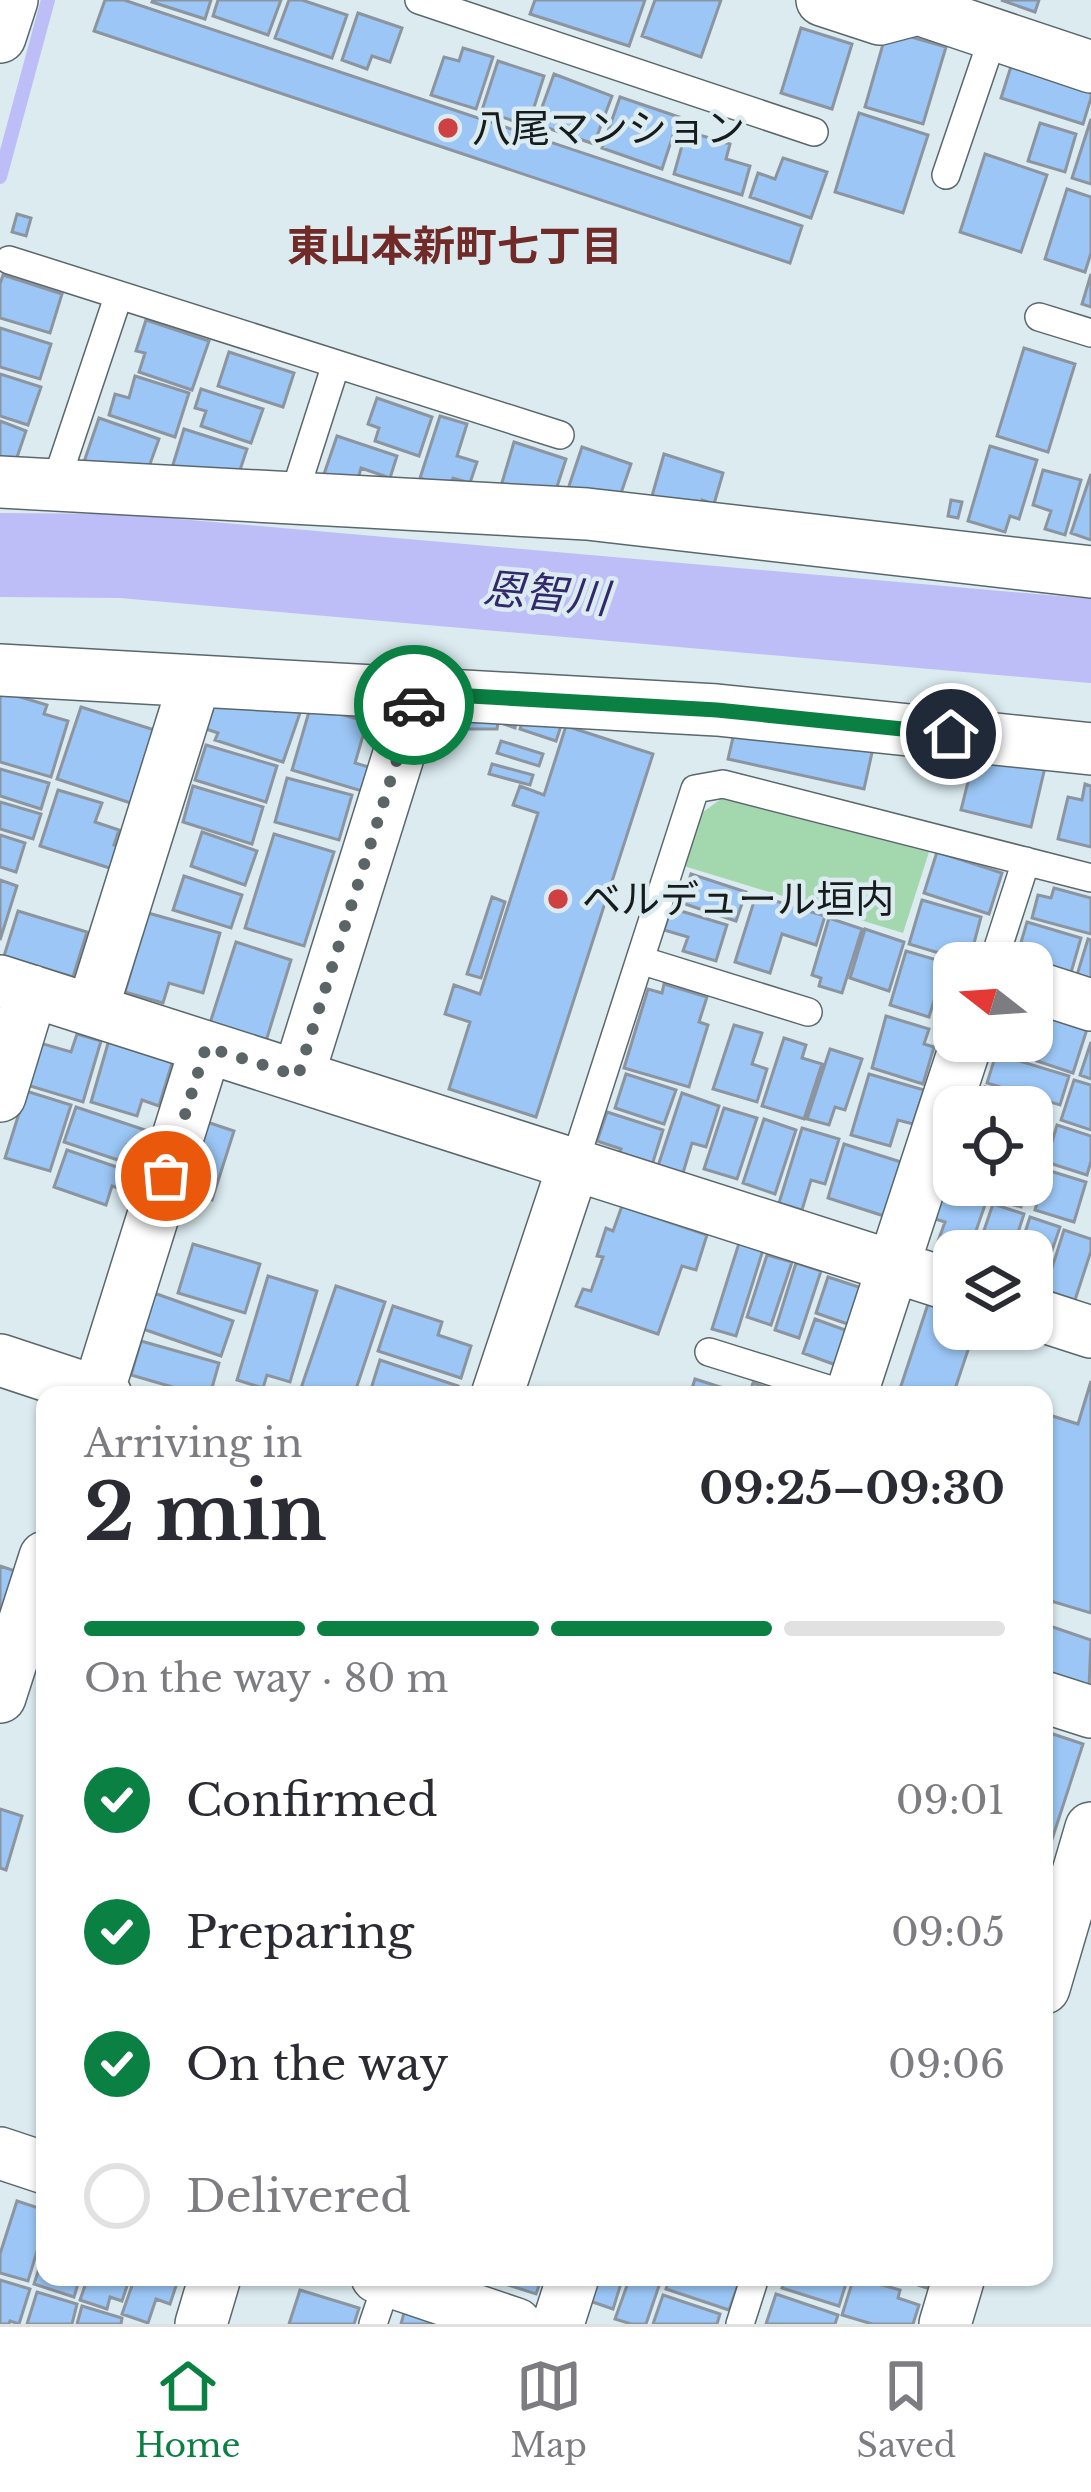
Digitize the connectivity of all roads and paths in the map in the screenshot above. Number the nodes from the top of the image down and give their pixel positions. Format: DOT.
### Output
graph roads {
  1 [pos="12,0"];
  2 [pos="419,0"];
  3 [pos="822,0"];
  4 [pos="994,34"];
  5 [pos="0,37"];
  6 [pos="1091,67"];
  7 [pos="814,132"];
  8 [pos="946,175"];
  9 [pos="9,260"];
  10 [pos="118,297"];
  11 [pos="1039,317"];
  12 [pos="1091,333"];
  13 [pos="336,364"];
  14 [pos="560,435"];
  15 [pos="0,482"];
  16 [pos="55,485"];
  17 [pos="292,498"];
  18 [pos="1091,572"];
  19 [pos="0,670"];
  20 [pos="195,681"];
  21 [pos="418,693"];
  22 [pos="1091,749"];
  23 [pos="1026,861"];
  24 [pos="1091,878"];
  25 [pos="1000,942"];
  26 [pos="640,960"];
  27 [pos="16,986"];
  28 [pos="1053,993"];
  29 [pos="1091,1005"];
  30 [pos="92,1010"];
  31 [pos="808,1012"];
  32 [pos="206,1047"];
  33 [pos="960,1062"];
  34 [pos="298,1076"];
  35 [pos="0,1096"];
  36 [pos="574,1164"];
  37 [pos="892,1266"];
  38 [pos="933,1279"];
  39 [pos="1053,1319"];
  40 [pos="1091,1332"];
  41 [pos="710,1352"];
  42 [pos="0,1360"];
  43 [pos="77,1386"];
  44 [pos="103,1386"];
  45 [pos="500,1386"];
  46 [pos="820,1386"];
  47 [pos="852,1386"];
  48 [pos="36,1583"];
  49 [pos="4,1674"];
  50 [pos="1053,1700"];
  51 [pos="1091,1712"];
  52 [pos="1091,1828"];
  53 [pos="1053,1957"];
  54 [pos="0,2153"];
  55 [pos="36,2165"];
  56 [pos="212,2286"];
  57 [pos="570,2286"];
  58 [pos="752,2286"];
  59 [pos="956,2286"];
  60 [pos="382,2290"];
  61 [pos="201,2324"];
  62 [pos="516,2324"];
  63 [pos="558,2324"];
  64 [pos="740,2324"];
  65 [pos="945,2324"];
  1 -- 5 [label="street"];
  2 -- 7 [label="lane"];
  3 -- 4 [label="street"];
  4 -- 6 [label="street"];
  4 -- 8 [label="lane"];
  9 -- 10 [label="lane"];
  10 -- 13 [label="lane"];
  10 -- 16 [label="lane"];
  11 -- 12 [label="lane"];
  13 -- 14 [label="lane"];
  13 -- 17 [label="lane"];
  15 -- 16 [label="street"];
  16 -- 17 [label="street"];
  17 -- 18 [label="street"];
  19 -- 20 [label="street"];
  20 -- 21 [label="street"];
  20 -- 30 [label="street"];
  21 -- 22 [label="street"];
  21 -- 34 [label="street"];
  23 -- 24 [label="lane"];
  23 -- 25 [label="lane"];
  23 -- 26 [label="lane"];
  26 -- 31 [label="lane"];
  26 -- 36 [label="lane"];
  27 -- 30 [label="street"];
  27 -- 35 [label="street"];
  28 -- 29 [label="street"];
  30 -- 32 [label="street"];
  32 -- 34 [label="street"];
  32 -- 44 [label="street"];
  33 -- 37 [label="street"];
  34 -- 36 [label="street"];
  36 -- 37 [label="street"];
  36 -- 45 [label="street"];
  37 -- 38 [label="street"];
  37 -- 47 [label="street"];
  39 -- 40 [label="street"];
  41 -- 46 [label="lane"];
  42 -- 43 [label="street"];
  48 -- 49 [label="street"];
  50 -- 51 [label="street"];
  52 -- 53 [label="street"];
  54 -- 55 [label="street"];
  56 -- 61 [label="street"];
  57 -- 63 [label="street"];
  58 -- 64 [label="lane"];
  59 -- 65 [label="street"];
  60 -- 62 [label="street"];
}
